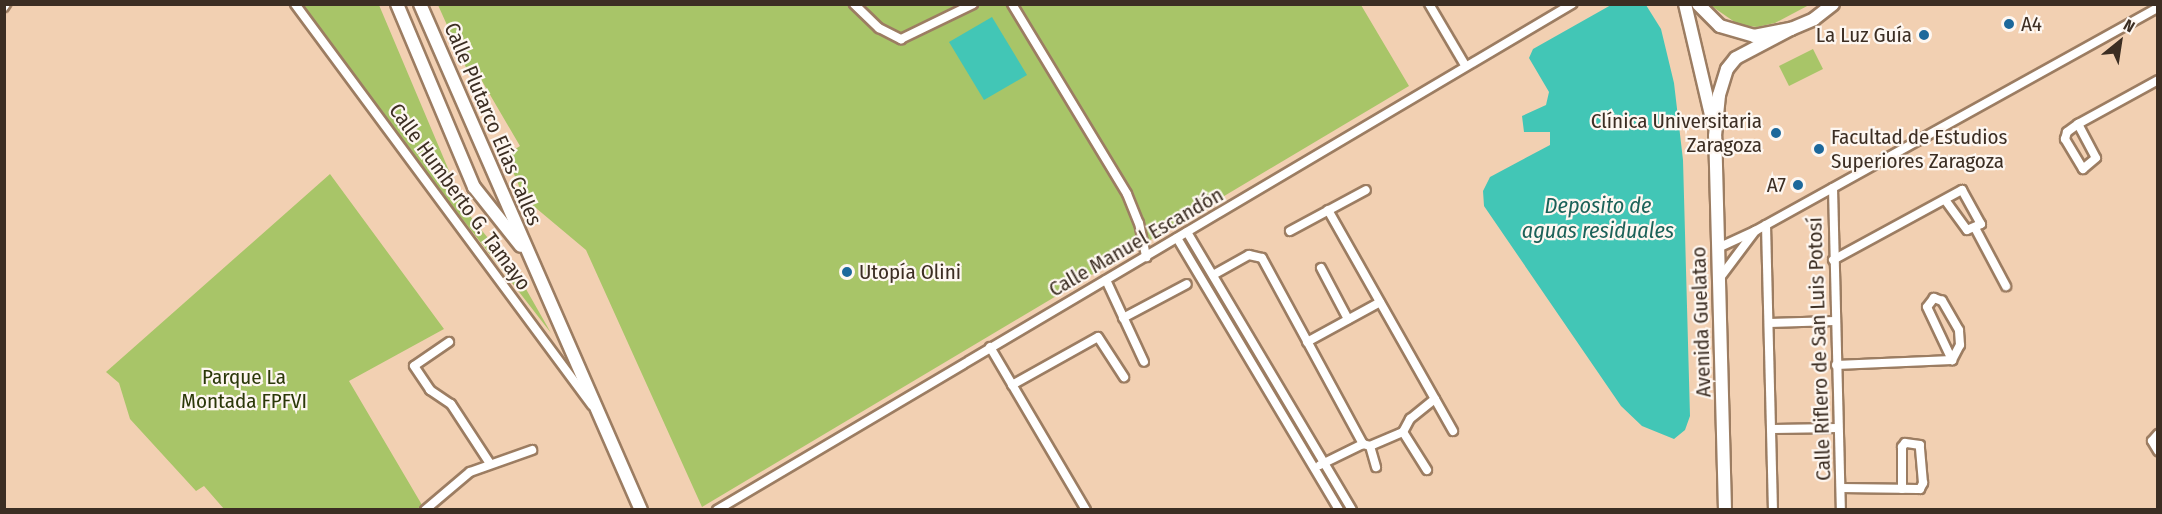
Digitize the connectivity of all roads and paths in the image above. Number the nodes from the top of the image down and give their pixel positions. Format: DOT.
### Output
graph roads {
  1 [pos="295,4"];
  2 [pos="397,4"];
  3 [pos="420,4"];
  4 [pos="854,4"];
  5 [pos="973,4"];
  6 [pos="1012,4"];
  7 [pos="1428,4"];
  8 [pos="1572,4"];
  9 [pos="1685,4"];
  10 [pos="1698,4"];
  11 [pos="1833,4"];
  12 [pos="2157,8"];
  13 [pos="1791,29"];
  14 [pos="1465,65"];
  15 [pos="2157,80"];
  16 [pos="2078,124"];
  17 [pos="1715,136"];
  18 [pos="1833,188"];
  19 [pos="1366,190"];
  20 [pos="1946,200"];
  21 [pos="1328,210"];
  22 [pos="1766,225"];
  23 [pos="1975,228"];
  24 [pos="1290,231"];
  25 [pos="1755,231"];
  26 [pos="1187,232"];
  27 [pos="1177,238"];
  28 [pos="1718,248"];
  29 [pos="1146,257"];
  30 [pos="531,259"];
  31 [pos="1833,260"];
  32 [pos="1321,268"];
  33 [pos="1213,275"];
  34 [pos="1719,279"];
  35 [pos="1106,280"];
  36 [pos="1187,284"];
  37 [pos="2006,286"];
  38 [pos="1380,302"];
  39 [pos="1123,318"];
  40 [pos="1348,319"];
  41 [pos="1835,321"];
  42 [pos="1769,323"];
  43 [pos="449,342"];
  44 [pos="1307,342"];
  45 [pos="990,347"];
  46 [pos="1260,357"];
  47 [pos="1952,360"];
  48 [pos="1143,362"];
  49 [pos="1251,362"];
  50 [pos="1836,365"];
  51 [pos="1124,377"];
  52 [pos="1012,385"];
  53 [pos="1435,399"];
  54 [pos="596,411"];
  55 [pos="1838,428"];
  56 [pos="1773,429"];
  57 [pos="1453,431"];
  58 [pos="1403,432"];
  59 [pos="2157,434"];
  60 [pos="1366,445"];
  61 [pos="532,450"];
  62 [pos="2157,451"];
  63 [pos="489,462"];
  64 [pos="1324,463"];
  65 [pos="1376,467"];
  66 [pos="1314,468"];
  67 [pos="1427,471"];
  68 [pos="1841,488"];
  69 [pos="1902,489"];
  70 [pos="1345,498"];
  71 [pos="1337,507"];
  72 [pos="1725,509"];
  73 [pos="425,510"];
  74 [pos="641,510"];
  75 [pos="717,510"];
  76 [pos="1086,510"];
  77 [pos="1352,510"];
  78 [pos="1773,510"];
  79 [pos="1841,510"];
  1 -- 54 [label="street, Calle Humberto G. Tamayo"];
  2 -- 30 [label="street, Calle Plutarco Elías Calles"];
  3 -- 30 [label="street, Calle Plutarco Elías Calles"];
  4 -- 5 [label="street"];
  6 -- 29 [label="street"];
  7 -- 14 [label="street"];
  8 -- 14 [label="street, Calle Manuel Escandón"];
  9 -- 17 [label="street, Avenida Guelatao"];
  10 -- 13 [label="street"];
  11 -- 13 [label="street"];
  12 -- 18 [label="street"];
  13 -- 17 [label="street, Avenida Guelatao"];
  14 -- 26 [label="street, Calle Manuel Escandón"];
  15 -- 16 [label="street"];
  16 -- 16 [label="street"];
  17 -- 28 [label="street, Avenida Guelatao"];
  18 -- 22 [label="street"];
  18 -- 31 [label="street, Calle Riflero de San Luis Potosí"];
  19 -- 21 [label="street"];
  20 -- 23 [label="street"];
  20 -- 23 [label="street"];
  20 -- 31 [label="street"];
  21 -- 24 [label="street"];
  21 -- 38 [label="street"];
  22 -- 25 [label="street"];
  22 -- 42 [label="street"];
  23 -- 37 [label="street"];
  25 -- 28 [label="street"];
  25 -- 34 [label="street"];
  26 -- 27 [label="street, Calle Manuel Escandón"];
  26 -- 33 [label="street"];
  27 -- 29 [label="street, Calle Manuel Escandón"];
  27 -- 49 [label="street"];
  28 -- 34 [label="street, Avenida Guelatao"];
  29 -- 35 [label="street, Calle Manuel Escandón"];
  30 -- 54 [label="street, Calle Plutarco Elías Calles"];
  31 -- 41 [label="street, Calle Riflero de San Luis Potosí"];
  32 -- 40 [label="street"];
  33 -- 44 [label="street"];
  33 -- 46 [label="street"];
  34 -- 72 [label="street, Avenida Guelatao"];
  35 -- 39 [label="street"];
  35 -- 45 [label="street, Calle Manuel Escandón"];
  36 -- 39 [label="street"];
  38 -- 40 [label="street"];
  38 -- 53 [label="street"];
  39 -- 48 [label="street"];
  40 -- 44 [label="street"];
  41 -- 42 [label="street"];
  41 -- 50 [label="street, Calle Riflero de San Luis Potosí"];
  42 -- 56 [label="street"];
  43 -- 63 [label="street"];
  44 -- 60 [label="street"];
  45 -- 52 [label="street"];
  45 -- 75 [label="street, Calle Manuel Escandón"];
  46 -- 49 [label="street"];
  46 -- 64 [label="street"];
  47 -- 47 [label="street"];
  47 -- 50 [label="street"];
  49 -- 66 [label="street"];
  50 -- 55 [label="street, Calle Riflero de San Luis Potosí"];
  51 -- 52 [label="street"];
  52 -- 76 [label="street"];
  53 -- 57 [label="street"];
  53 -- 58 [label="street"];
  54 -- 74 [label="street, Calle Plutarco Elías Calles"];
  55 -- 56 [label="street"];
  55 -- 68 [label="street, Calle Riflero de San Luis Potosí"];
  56 -- 78 [label="street"];
  58 -- 60 [label="street"];
  58 -- 67 [label="street"];
  59 -- 62 [label="street"];
  60 -- 64 [label="street"];
  60 -- 65 [label="street"];
  61 -- 63 [label="street"];
  63 -- 73 [label="street"];
  64 -- 66 [label="street"];
  64 -- 70 [label="street"];
  66 -- 71 [label="street"];
  68 -- 69 [label="street"];
  68 -- 79 [label="street, Calle Riflero de San Luis Potosí"];
  69 -- 69 [label="street"];
  70 -- 71 [label="street"];
  70 -- 77 [label="street"];
}
